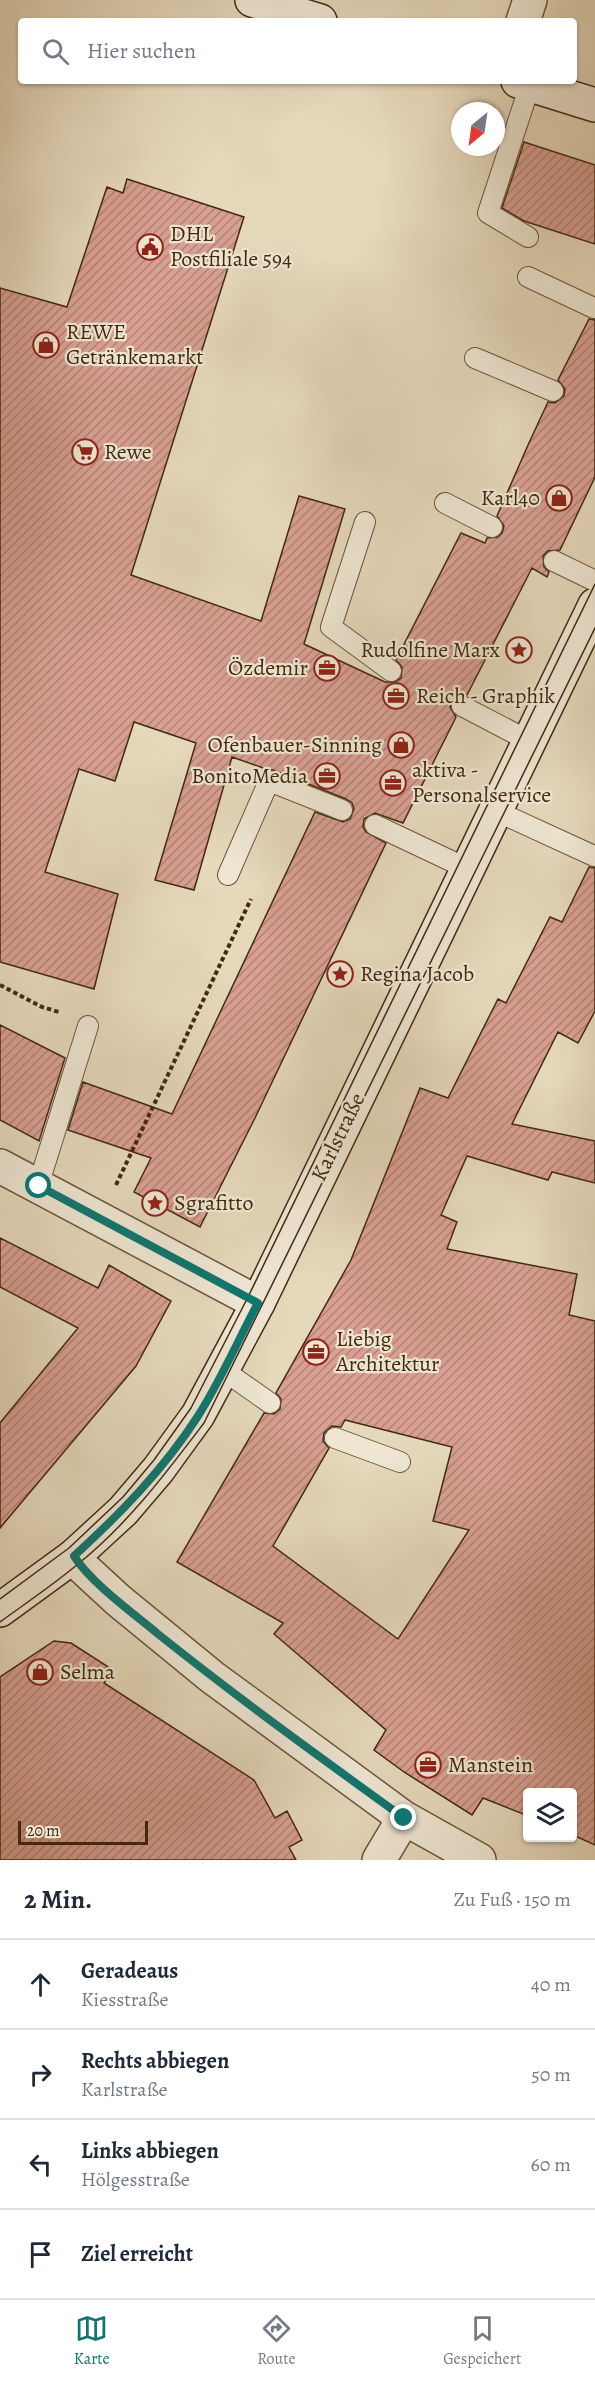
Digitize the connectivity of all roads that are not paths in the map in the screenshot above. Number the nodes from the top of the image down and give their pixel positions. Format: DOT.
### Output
graph roads {
  1 [pos="252,0"];
  2 [pos="530,0"];
  3 [pos="310,18"];
  4 [pos="524,18"];
  5 [pos="524,84"];
  6 [pos="527,84"];
  7 [pos="595,105"];
  8 [pos="528,237"];
  9 [pos="528,277"];
  10 [pos="594,308"];
  11 [pos="475,358"];
  12 [pos="553,391"];
  13 [pos="445,503"];
  14 [pos="365,522"];
  15 [pos="492,528"];
  16 [pos="554,561"];
  17 [pos="595,581"];
  18 [pos="595,605"];
  19 [pos="391,671"];
  20 [pos="462,706"];
  21 [pos="529,741"];
  22 [pos="342,810"];
  23 [pos="496,811"];
  24 [pos="375,825"];
  25 [pos="594,856"];
  26 [pos="468,869"];
  27 [pos="228,875"];
  28 [pos="88,1026"];
  29 [pos="0,1166"];
  30 [pos="39,1186"];
  31 [pos="258,1303"];
  32 [pos="223,1370"];
  33 [pos="270,1403"];
  34 [pos="335,1438"];
  35 [pos="400,1462"];
  36 [pos="74,1556"];
  37 [pos="0,1611"];
  38 [pos="404,1818"];
  39 [pos="379,1860"];
  40 [pos="479,1860"];
  1 -- 3 [label="main road"];
  2 -- 4 [label="main road"];
  5 -- 8 [label="lane"];
  6 -- 7 [label="main road"];
  9 -- 10 [label="lane"];
  11 -- 12 [label="lane"];
  13 -- 15 [label="lane"];
  14 -- 19 [label="lane"];
  16 -- 17 [label="lane"];
  18 -- 21 [label="main road, Karlstraße"];
  20 -- 21 [label="lane"];
  21 -- 23 [label="main road, Karlstraße"];
  22 -- 27 [label="lane"];
  23 -- 25 [label="lane"];
  23 -- 26 [label="main road, Karlstraße"];
  24 -- 26 [label="lane"];
  26 -- 31 [label="main road, Karlstraße"];
  28 -- 30 [label="lane"];
  29 -- 30 [label="main road"];
  30 -- 31 [label="main road"];
  31 -- 32 [label="main road, Karlstraße"];
  32 -- 33 [label="lane"];
  32 -- 36 [label="main road, Karlstraße"];
  34 -- 35 [label="lane"];
  36 -- 37 [label="main road, Karlstraße"];
  36 -- 38 [label="main road"];
  38 -- 39 [label="main road"];
  38 -- 40 [label="main road"];
}
